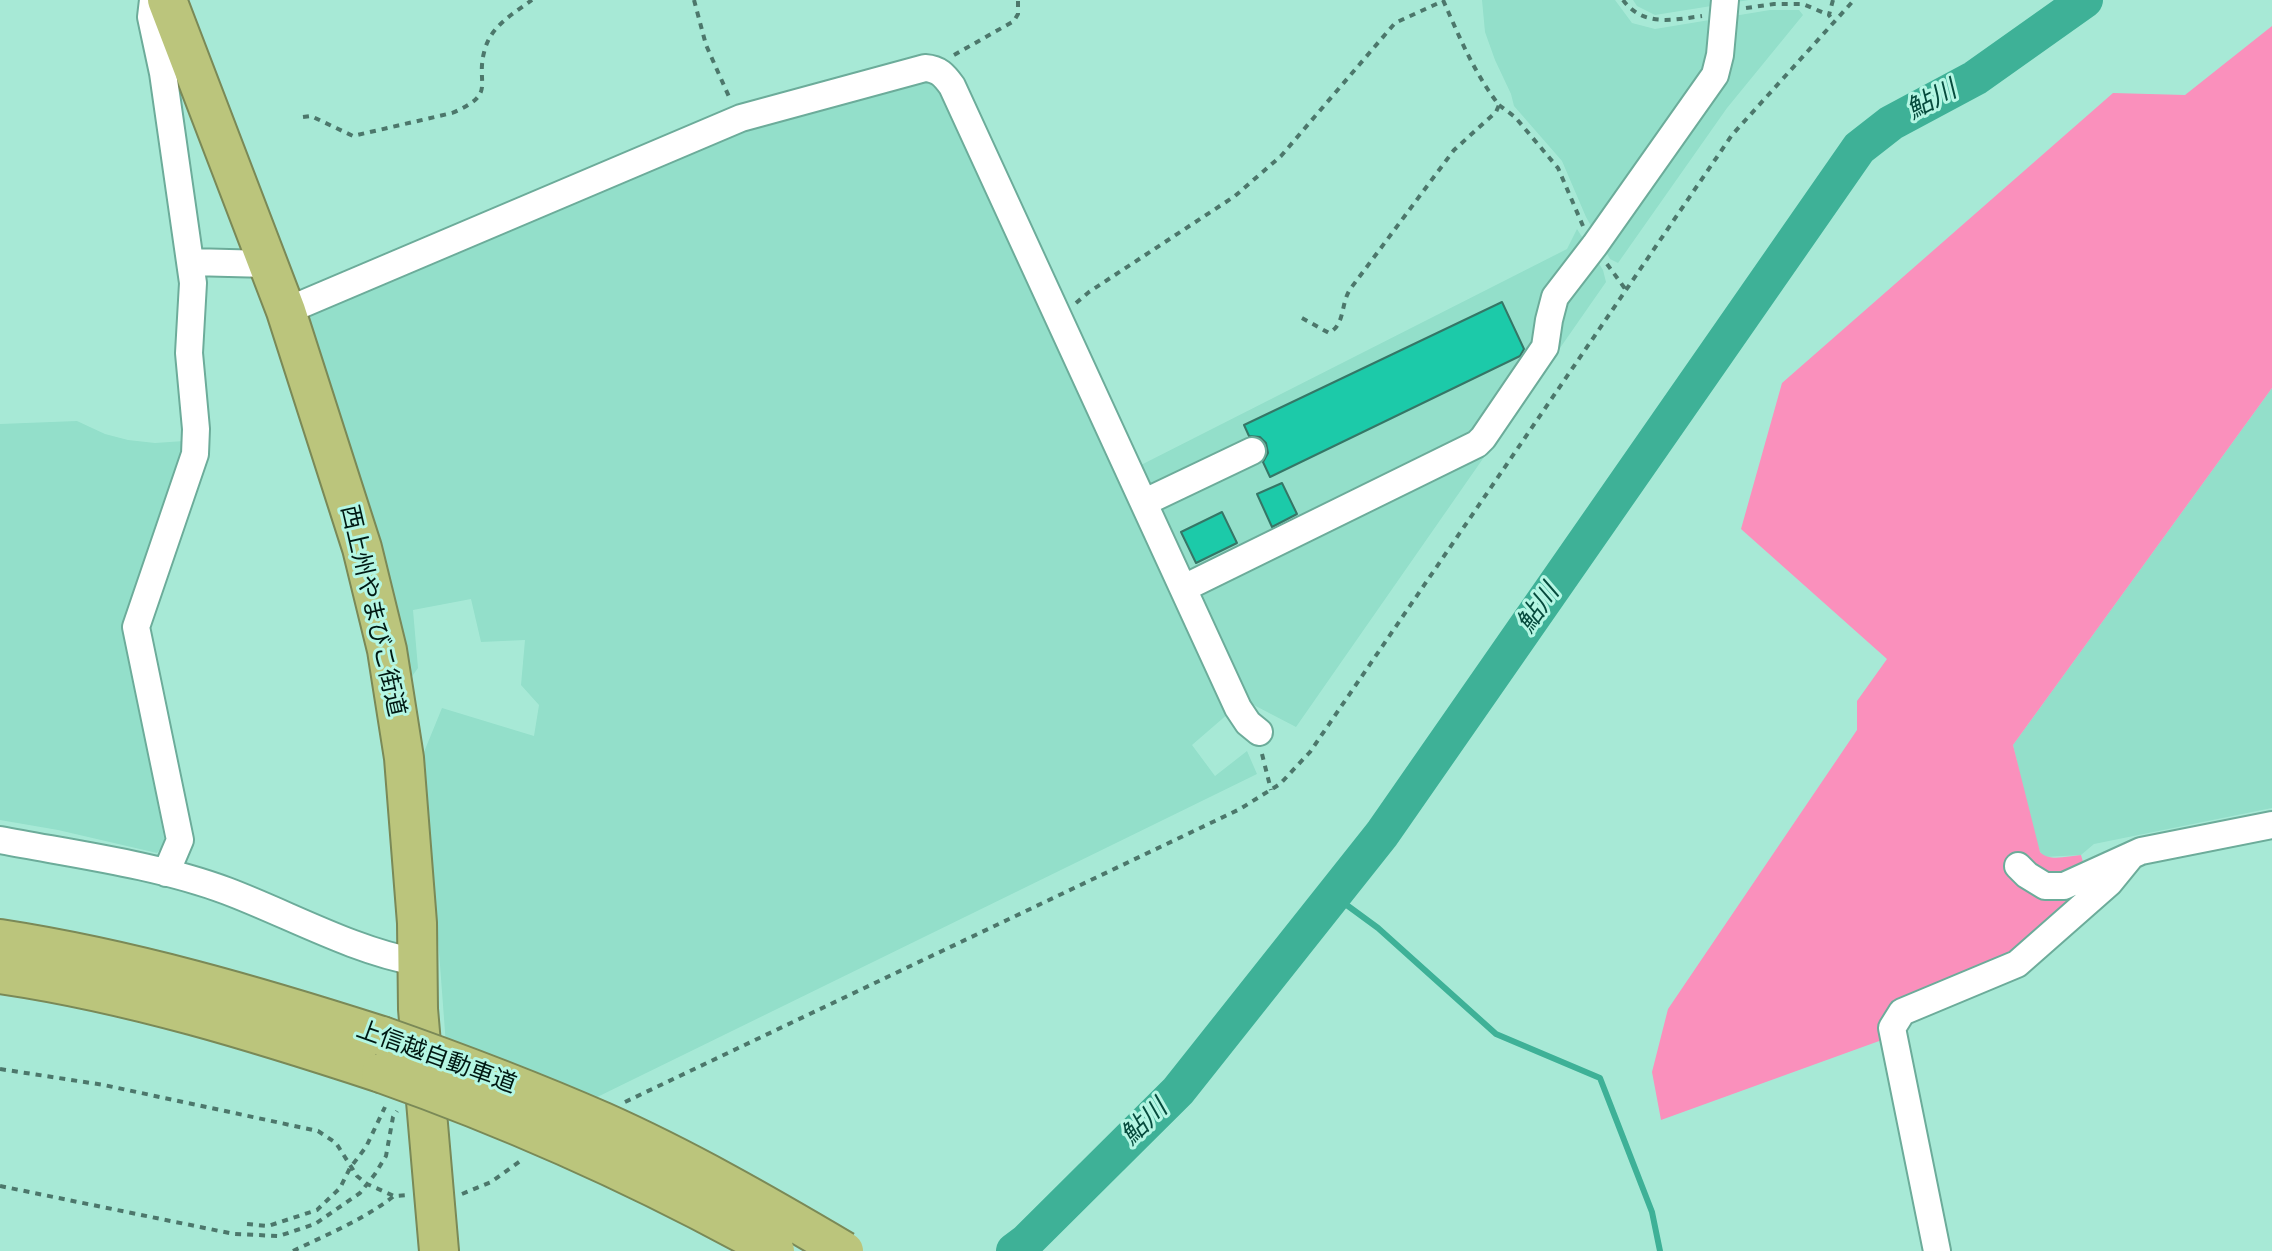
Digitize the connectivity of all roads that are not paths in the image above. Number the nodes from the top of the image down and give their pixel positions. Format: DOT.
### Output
graph roads {
  1 [pos="153,0"];
  2 [pos="167,0"];
  3 [pos="1725,0"];
  4 [pos="190,262"];
  5 [pos="268,264"];
  6 [pos="286,311"];
  7 [pos="1252,451"];
  8 [pos="1145,502"];
  9 [pos="1184,588"];
  10 [pos="1259,732"];
  11 [pos="2272,825"];
  12 [pos="0,840"];
  13 [pos="2131,856"];
  14 [pos="2018,866"];
  15 [pos="166,873"];
  16 [pos="0,939"];
  17 [pos="417,962"];
  18 [pos="0,974"];
  19 [pos="383,1072"];
  20 [pos="439,1251"];
  21 [pos="775,1251"];
  22 [pos="844,1251"];
  23 [pos="1937,1251"];
  1 -- 4 [label="street"];
  2 -- 5 [label="highway, 西上州やまびこ街道"];
  3 -- 9 [label="street"];
  4 -- 5 [label="street"];
  4 -- 15 [label="street"];
  5 -- 6 [label="highway, 西上州やまびこ街道"];
  6 -- 8 [label="street"];
  6 -- 17 [label="highway, 西上州やまびこ街道"];
  7 -- 8 [label="street"];
  8 -- 9 [label="street"];
  9 -- 10 [label="street"];
  11 -- 13 [label="street"];
  12 -- 15 [label="street"];
  13 -- 14 [label="street"];
  13 -- 23 [label="street"];
  15 -- 17 [label="street"];
  16 -- 19 [label="highway, 上信越自動車道"];
  17 -- 20 [label="highway, 西上州やまびこ街道"];
  18 -- 19 [label="highway, 上信越自動車道"];
  19 -- 21 [label="highway, 上信越自動車道, bridge"];
  19 -- 22 [label="highway, 上信越自動車道, bridge"];
}
